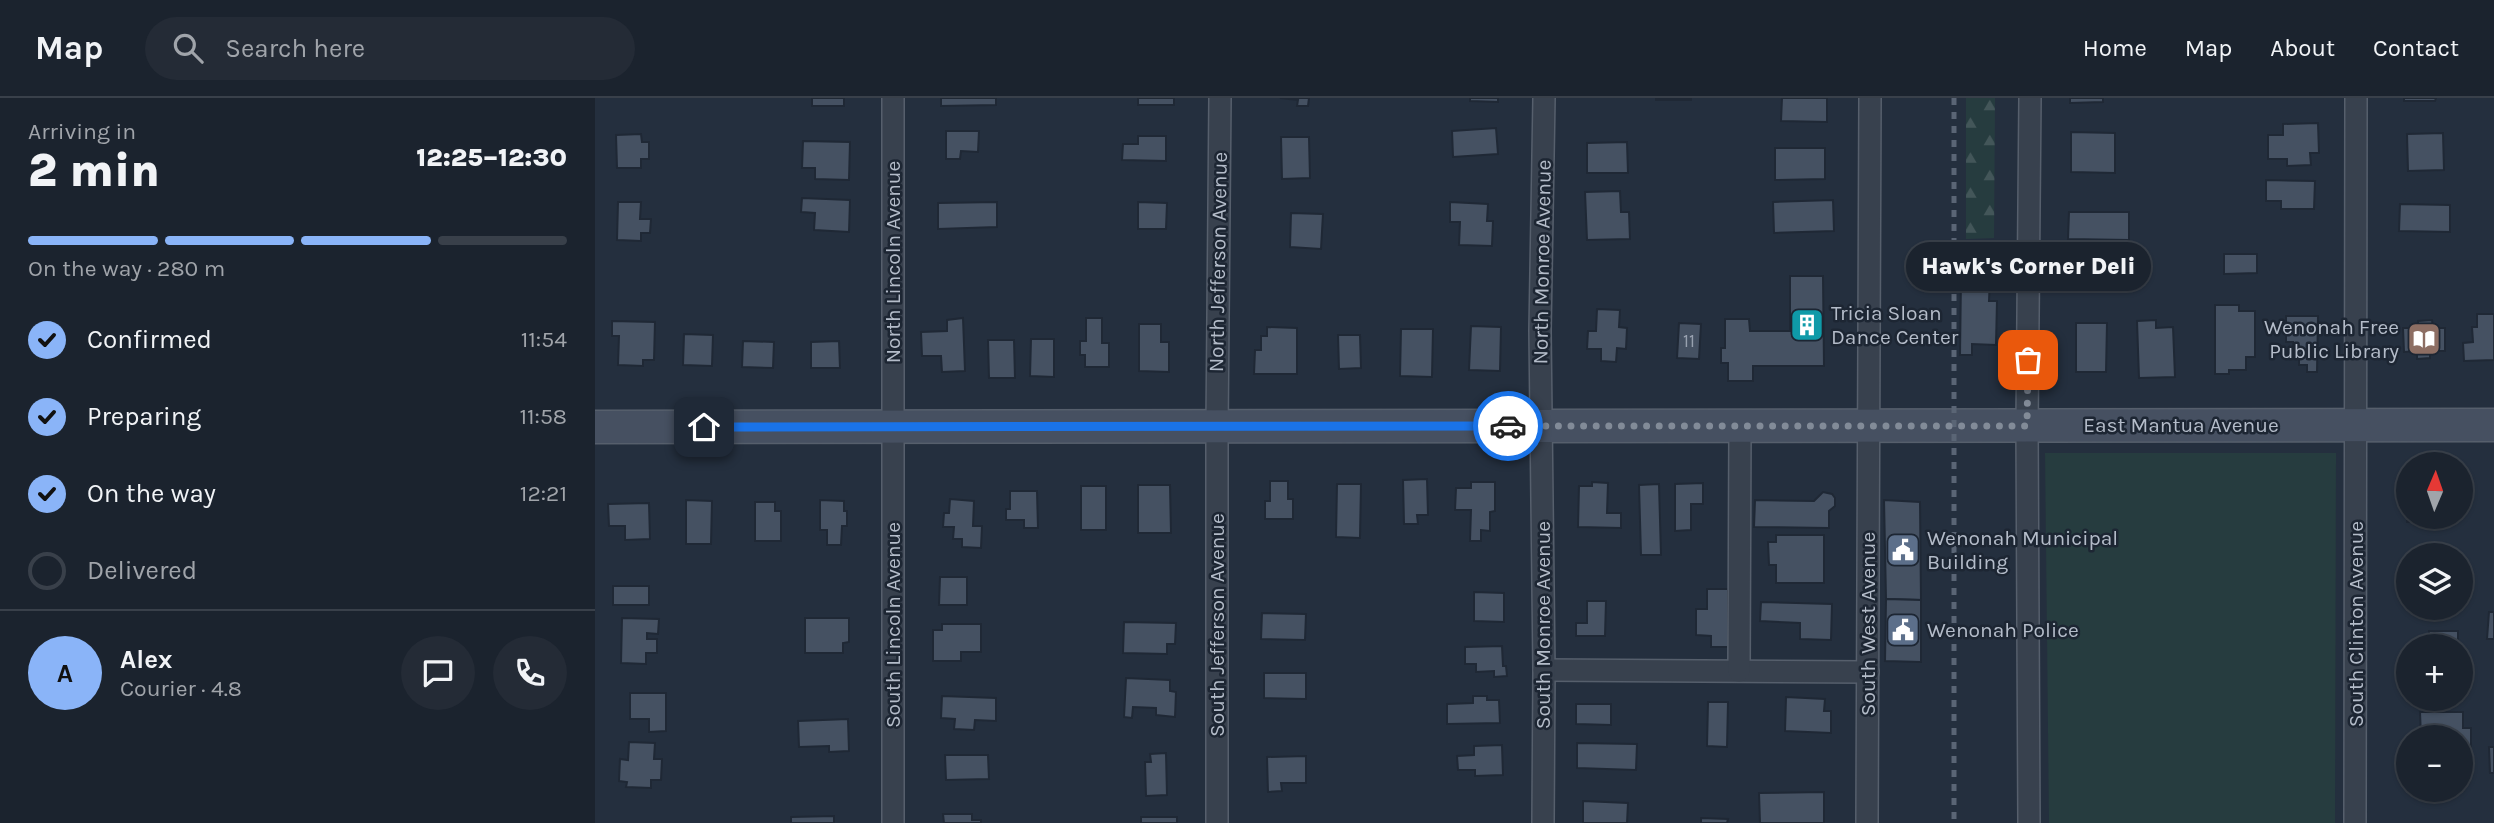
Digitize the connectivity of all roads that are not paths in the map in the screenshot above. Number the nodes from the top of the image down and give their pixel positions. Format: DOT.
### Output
graph roads {
  1 [pos="893,98"];
  2 [pos="1220,98"];
  3 [pos="1544,98"];
  4 [pos="1871,98"];
  5 [pos="2030,98"];
  6 [pos="2356,98"];
  7 [pos="2356,424"];
  8 [pos="1869,425"];
  9 [pos="2494,425"];
  10 [pos="1542,426"];
  11 [pos="1740,426"];
  12 [pos="2027,426"];
  13 [pos="595,427"];
  14 [pos="893,427"];
  15 [pos="1217,427"];
  16 [pos="1544,670"];
  17 [pos="1739,671"];
  18 [pos="1868,672"];
  19 [pos="893,823"];
  20 [pos="1217,823"];
  21 [pos="1542,823"];
  22 [pos="1867,823"];
  23 [pos="2029,823"];
  24 [pos="2355,823"];
  1 -- 14 [label="street, North Lincoln Avenue"];
  2 -- 15 [label="street, North Jefferson Avenue"];
  3 -- 10 [label="street, North Monroe Avenue"];
  4 -- 8 [label="street, South West Avenue"];
  5 -- 12 [label="street"];
  6 -- 7 [label="street, South Clinton Avenue"];
  7 -- 9 [label="street, East Mantua Avenue"];
  7 -- 12 [label="street, East Mantua Avenue"];
  7 -- 24 [label="street, South Clinton Avenue"];
  8 -- 11 [label="street, East Mantua Avenue"];
  8 -- 12 [label="street, East Mantua Avenue"];
  8 -- 18 [label="street, South West Avenue"];
  10 -- 11 [label="street, East Mantua Avenue"];
  10 -- 15 [label="street, East Mantua Avenue"];
  10 -- 16 [label="street, South Monroe Avenue"];
  11 -- 17 [label="street"];
  12 -- 23 [label="street"];
  13 -- 14 [label="street, East Mantua Avenue"];
  14 -- 15 [label="street, East Mantua Avenue"];
  14 -- 19 [label="street, South Lincoln Avenue"];
  15 -- 20 [label="street, South Jefferson Avenue"];
  16 -- 17 [label="street"];
  16 -- 21 [label="street, South Monroe Avenue"];
  17 -- 18 [label="street"];
  18 -- 22 [label="street, South West Avenue"];
}
